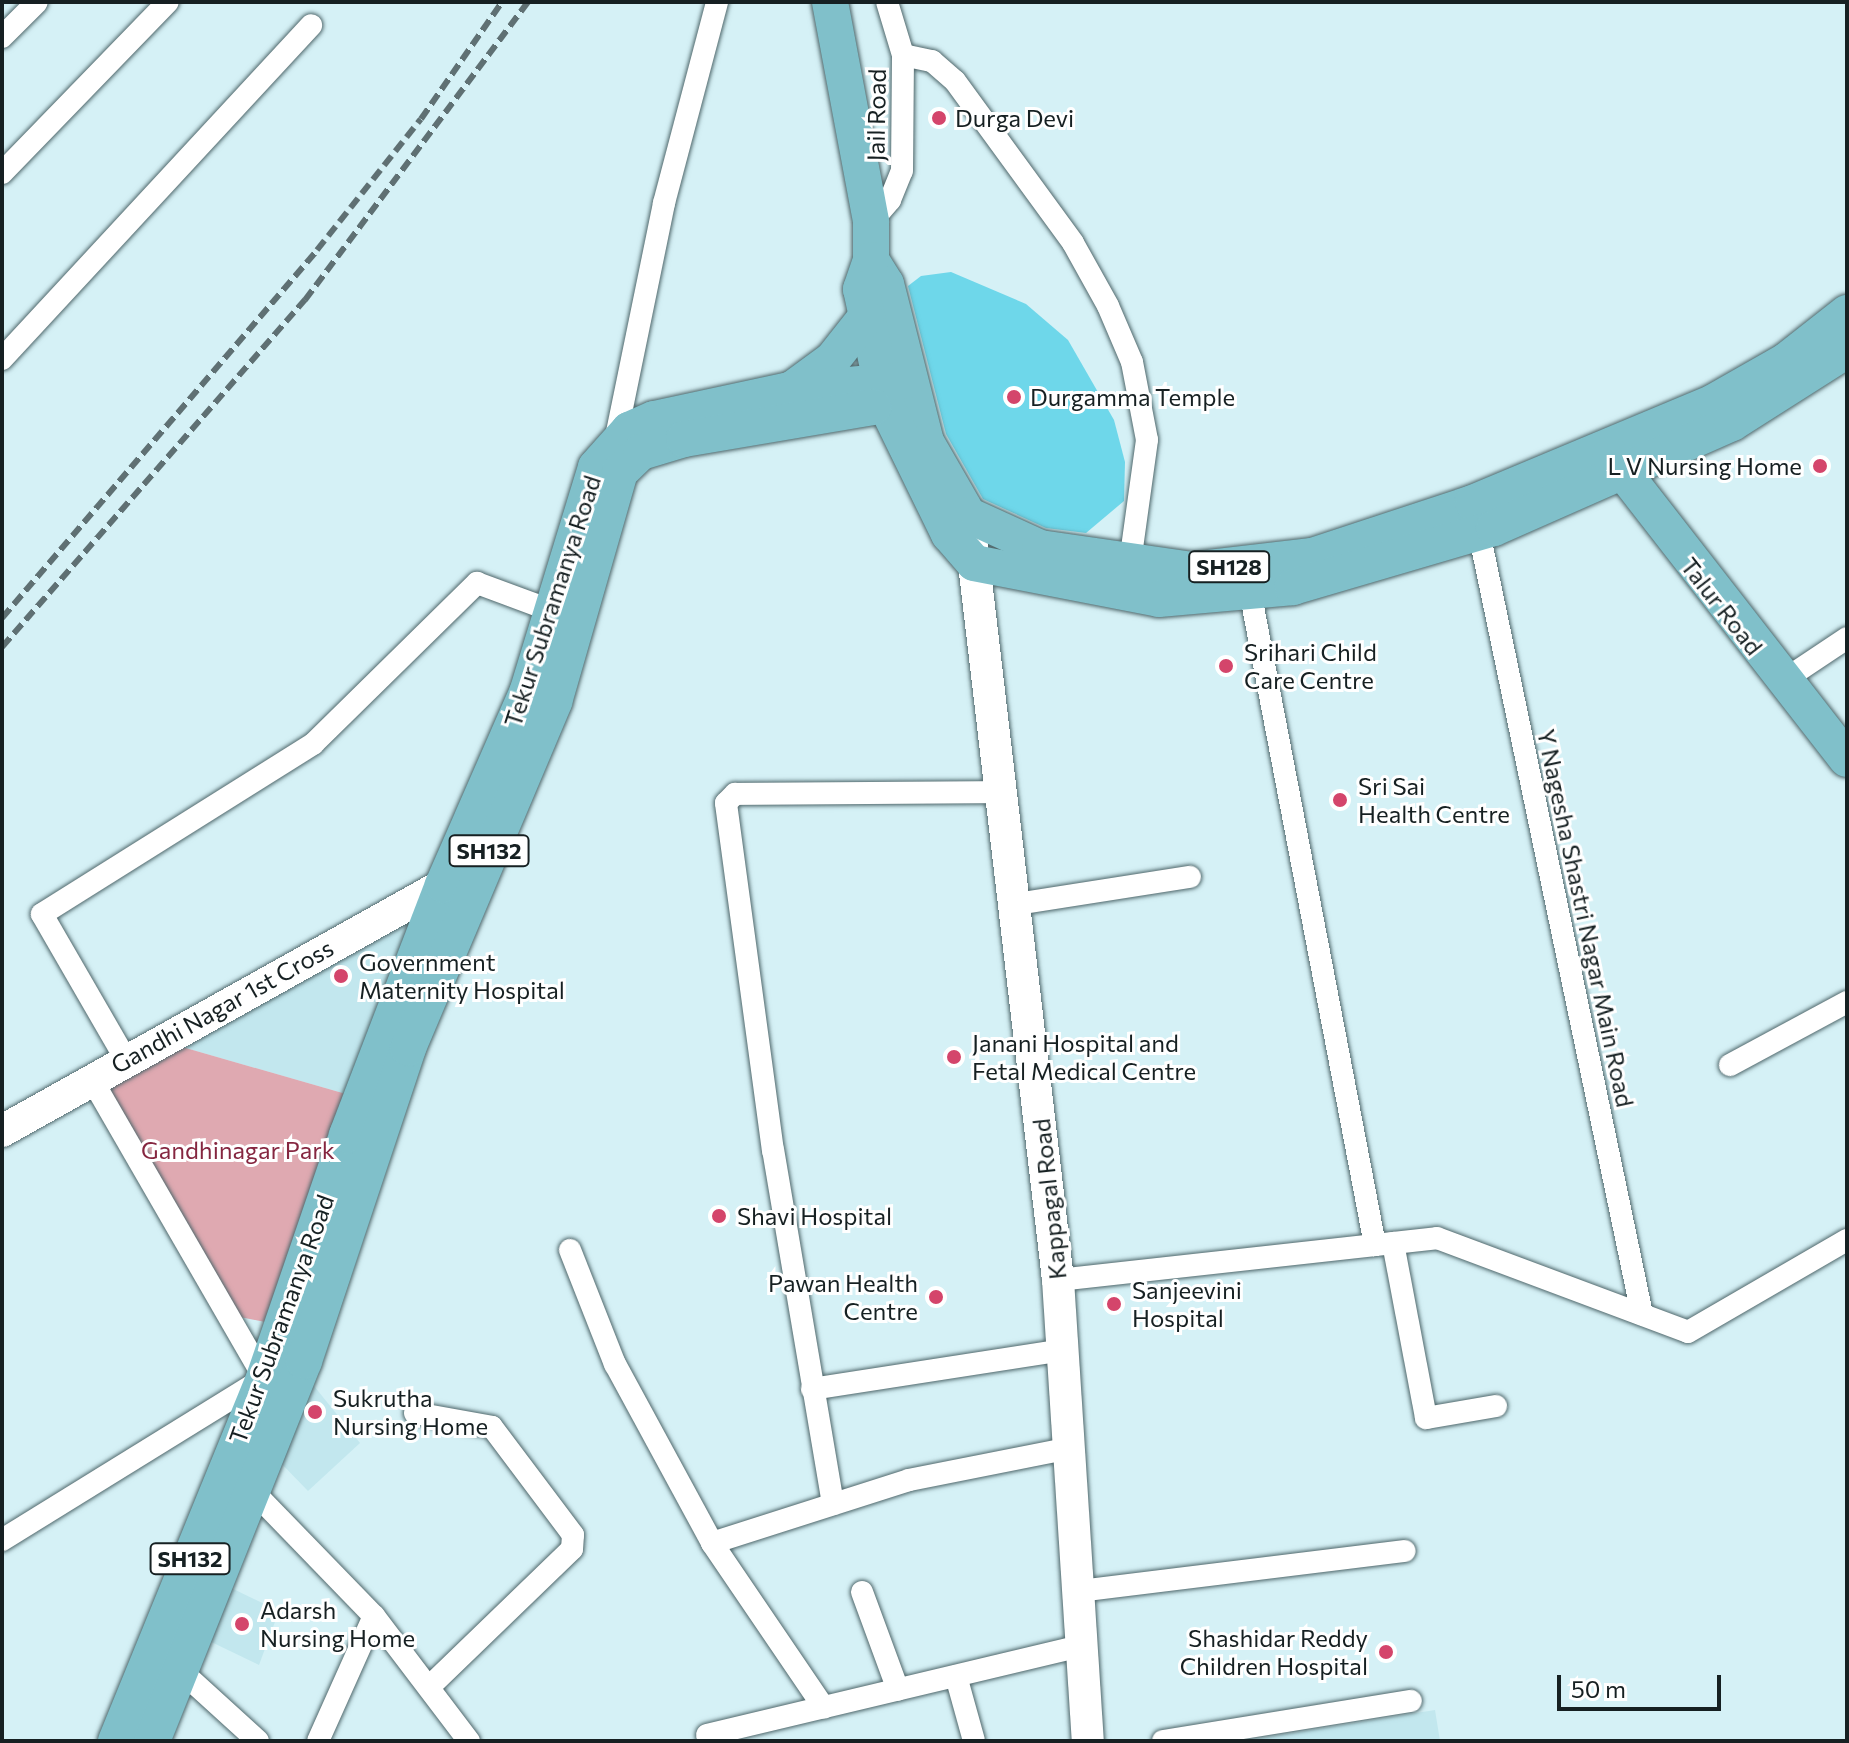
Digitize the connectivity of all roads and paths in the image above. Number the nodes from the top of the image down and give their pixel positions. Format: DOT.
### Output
graph roads {
  1 [pos="37,2"];
  2 [pos="168,2"];
  3 [pos="717,2"];
  4 [pos="830,2"];
  5 [pos="887,2"];
  6 [pos="311,25"];
  7 [pos="2,37"];
  8 [pos="903,55"];
  9 [pos="2,173"];
  10 [pos="871,222"];
  11 [pos="871,260"];
  12 [pos="1847,313"];
  13 [pos="866,317"];
  14 [pos="1847,350"];
  15 [pos="2,359"];
  16 [pos="789,390"];
  17 [pos="897,392"];
  18 [pos="615,442"];
  19 [pos="1613,460"];
  20 [pos="968,515"];
  21 [pos="1479,532"];
  22 [pos="974,563"];
  23 [pos="1130,563"];
  24 [pos="1250,591"];
  25 [pos="550,610"];
  26 [pos="1847,638"];
  27 [pos="1781,682"];
  28 [pos="1847,759"];
  29 [pos="1003,792"];
  30 [pos="484,863"];
  31 [pos="1190,877"];
  32 [pos="443,885"];
  33 [pos="1017,904"];
  34 [pos="1847,1002"];
  35 [pos="125,1058"];
  36 [pos="1730,1065"];
  37 [pos="91,1078"];
  38 [pos="2,1131"];
  39 [pos="1847,1240"];
  40 [pos="1384,1244"];
  41 [pos="570,1250"];
  42 [pos="1058,1280"];
  43 [pos="1642,1314"];
  44 [pos="1063,1350"];
  45 [pos="280,1380"];
  46 [pos="812,1389"];
  47 [pos="1496,1406"];
  48 [pos="415,1413"];
  49 [pos="1070,1448"];
  50 [pos="226,1467"];
  51 [pos="250,1502"];
  52 [pos="833,1504"];
  53 [pos="2,1540"];
  54 [pos="712,1543"];
  55 [pos="1405,1551"];
  56 [pos="1079,1591"];
  57 [pos="862,1592"];
  58 [pos="374,1616"];
  59 [pos="1082,1646"];
  60 [pos="181,1671"];
  61 [pos="956,1676"];
  62 [pos="429,1687"];
  63 [pos="898,1690"];
  64 [pos="1411,1701"];
  65 [pos="824,1708"];
  66 [pos="707,1735"];
  67 [pos="116,1741"];
  68 [pos="152,1741"];
  69 [pos="258,1741"];
  70 [pos="318,1741"];
  71 [pos="469,1741"];
  72 [pos="974,1741"];
  73 [pos="1088,1741"];
  74 [pos="1163,1741"];
  1 -- 7 [label="street"];
  2 -- 9 [label="street"];
  3 -- 18 [label="street"];
  4 -- 10 [label="main road"];
  5 -- 8 [label="street, Jail Road"];
  6 -- 15 [label="street"];
  8 -- 10 [label="street, Jail Road"];
  8 -- 23 [label="street"];
  10 -- 11 [label="main road"];
  11 -- 13 [label="main road"];
  11 -- 17 [label="main road"];
  12 -- 19 [label="main road"];
  13 -- 16 [label="main road"];
  13 -- 17 [label="main road"];
  14 -- 19 [label="main road"];
  16 -- 17 [label="main road, SH132"];
  16 -- 18 [label="main road, Tekur Subramanya Road / SH132"];
  17 -- 20 [label="main road"];
  17 -- 22 [label="main road"];
  17 -- 30 [label="main road, Tekur Subramanya Road / SH132"];
  18 -- 25 [label="main road, Tekur Subramanya Road / SH132"];
  19 -- 21 [label="main road"];
  19 -- 23 [label="main road, SH128"];
  19 -- 27 [label="main road, Talur Road"];
  20 -- 22 [label="main road, Kappagal Road"];
  20 -- 23 [label="main road, SH128"];
  21 -- 24 [label="main road"];
  21 -- 43 [label="street, Y Nagesha Shastri Nagar Main Road"];
  22 -- 24 [label="main road"];
  22 -- 29 [label="main road, Kappagal Road"];
  24 -- 40 [label="street"];
  25 -- 32 [label="main road, Tekur Subramanya Road / SH132"];
  25 -- 35 [label="street"];
  26 -- 27 [label="street"];
  27 -- 28 [label="main road, Talur Road"];
  29 -- 33 [label="main road, Kappagal Road"];
  29 -- 46 [label="street"];
  30 -- 32 [label="main road, Gandhi Nagar 1st Cross"];
  30 -- 45 [label="main road, Tekur Subramanya Road / SH132"];
  31 -- 33 [label="street"];
  32 -- 35 [label="main road, Gandhi Nagar 1st Cross"];
  32 -- 45 [label="main road, Tekur Subramanya Road / SH132"];
  33 -- 42 [label="main road, Kappagal Road"];
  34 -- 36 [label="street"];
  35 -- 37 [label="main road, Gandhi Nagar 1st Cross"];
  37 -- 38 [label="main road, Gandhi Nagar 1st Cross"];
  37 -- 45 [label="street"];
  39 -- 43 [label="street"];
  40 -- 42 [label="street"];
  40 -- 43 [label="street"];
  40 -- 47 [label="street"];
  41 -- 54 [label="street"];
  42 -- 44 [label="main road, Kappagal Road"];
  44 -- 46 [label="street"];
  44 -- 49 [label="main road, Kappagal Road"];
  45 -- 50 [label="main road, Tekur Subramanya Road / SH132"];
  45 -- 51 [label="main road, Tekur Subramanya Road / SH132"];
  45 -- 53 [label="street"];
  46 -- 52 [label="street"];
  48 -- 62 [label="street"];
  49 -- 52 [label="street"];
  49 -- 56 [label="main road, Kappagal Road"];
  50 -- 51 [label="street"];
  50 -- 67 [label="main road, Tekur Subramanya Road / SH132"];
  51 -- 58 [label="street"];
  51 -- 60 [label="main road, SH132"];
  52 -- 54 [label="street"];
  54 -- 65 [label="street"];
  55 -- 56 [label="street"];
  56 -- 59 [label="main road, Kappagal Road"];
  57 -- 63 [label="street"];
  58 -- 62 [label="street"];
  58 -- 70 [label="street"];
  59 -- 61 [label="street"];
  59 -- 73 [label="main road, Kappagal Road"];
  60 -- 68 [label="main road, SH132"];
  60 -- 69 [label="street"];
  61 -- 63 [label="street"];
  61 -- 72 [label="street"];
  62 -- 71 [label="street"];
  63 -- 65 [label="street"];
  64 -- 74 [label="street"];
  65 -- 66 [label="street"];
}
